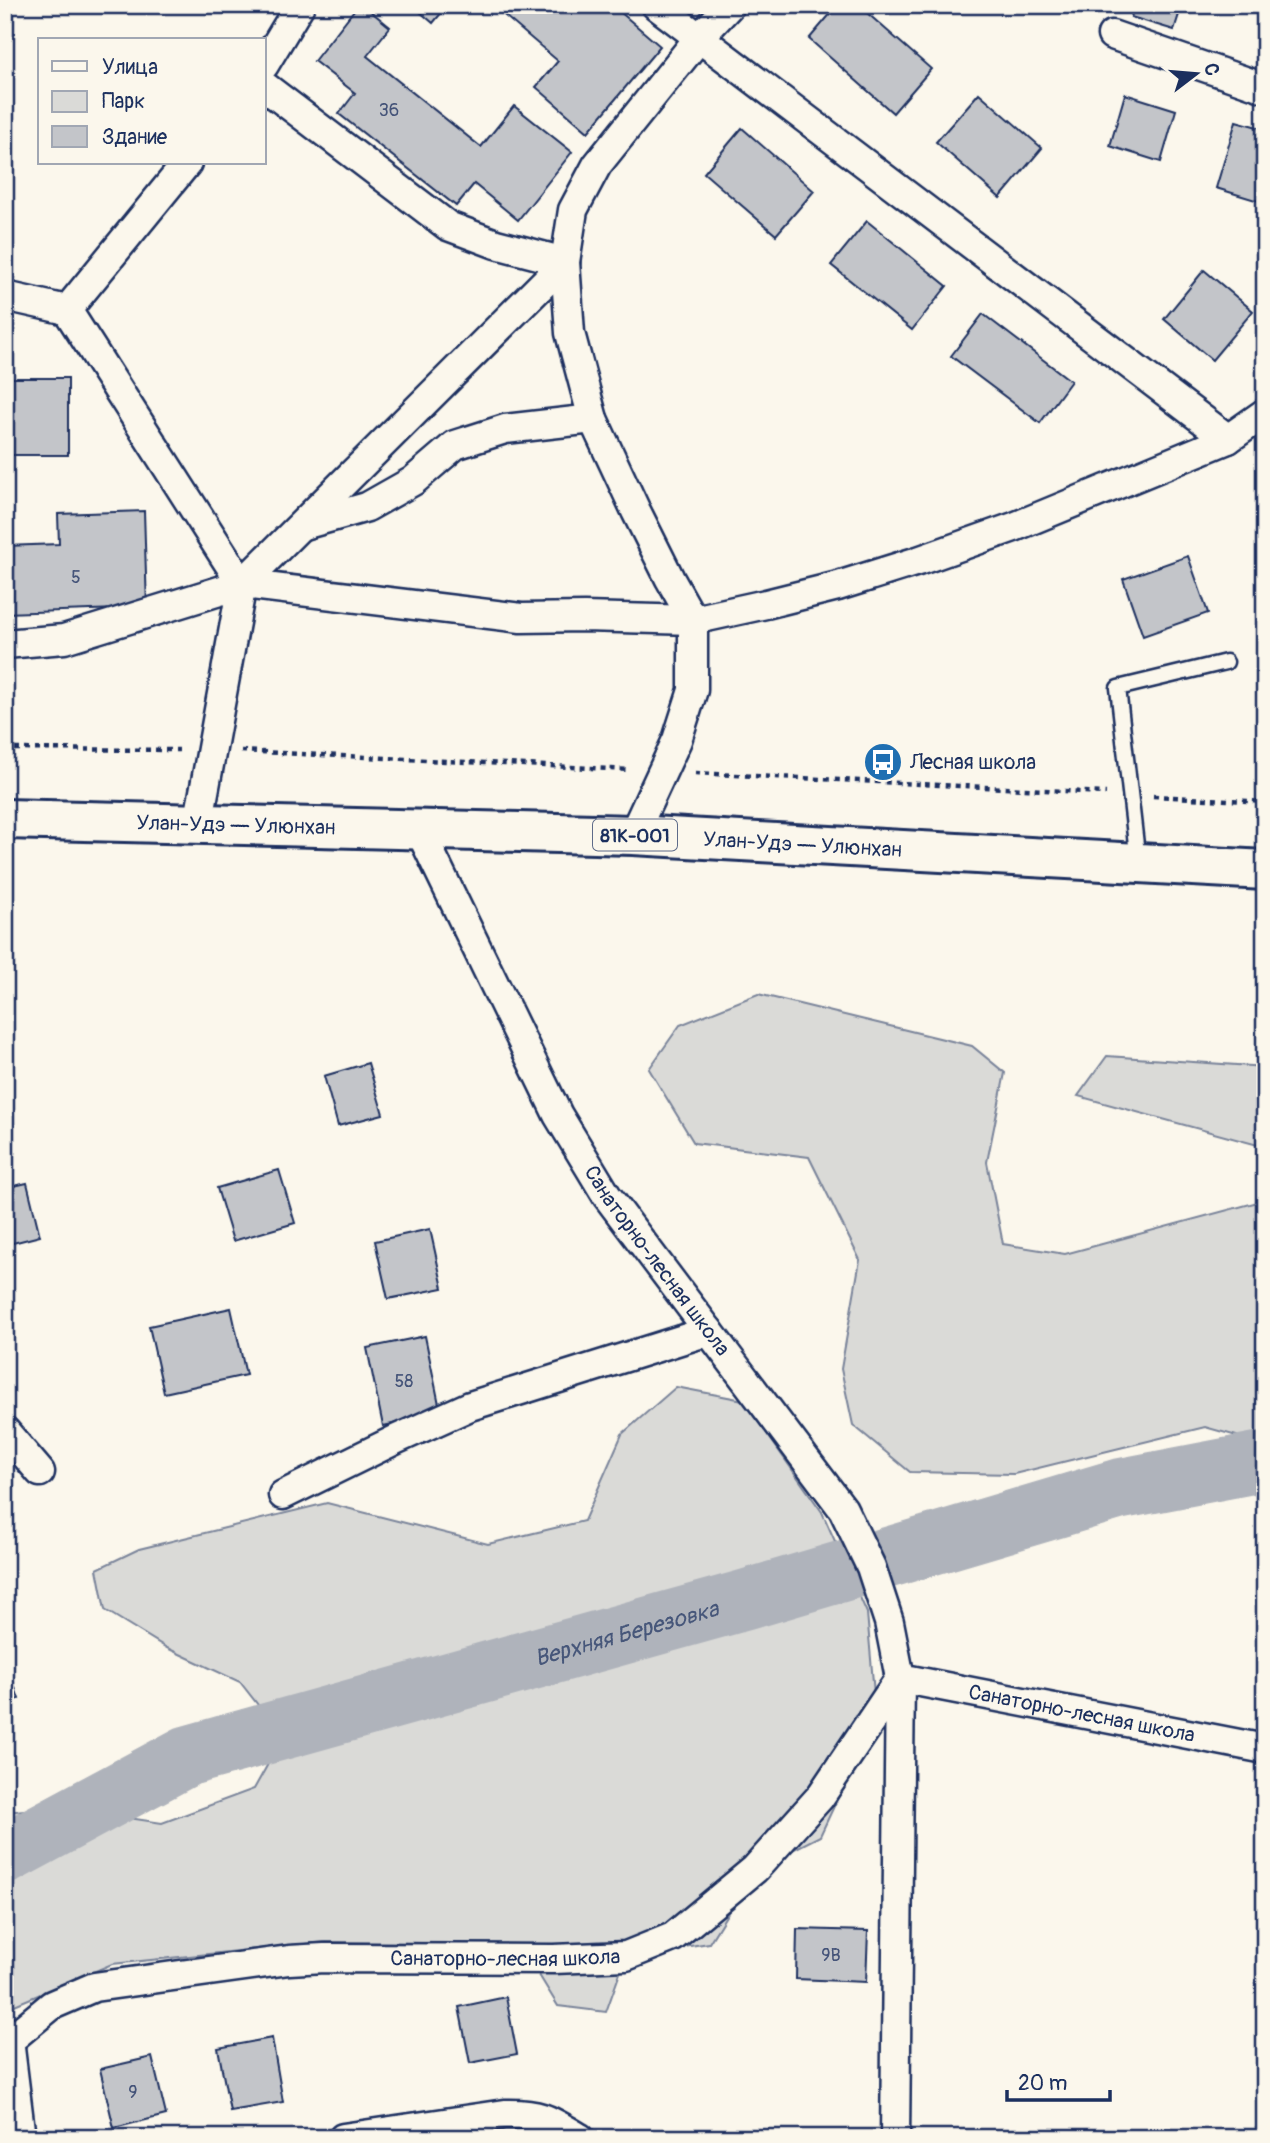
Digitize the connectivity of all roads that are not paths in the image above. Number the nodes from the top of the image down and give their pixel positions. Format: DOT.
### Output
graph roads {
  1 [pos="300,5"];
  2 [pos="656,5"];
  3 [pos="730,5"];
  4 [pos="1112,35"];
  5 [pos="699,38"];
  6 [pos="266,62"];
  7 [pos="266,88"];
  8 [pos="1265,88"];
  9 [pos="186,164"];
  10 [pos="565,262"];
  11 [pos="5,296"];
  12 [pos="67,310"];
  13 [pos="1265,413"];
  14 [pos="593,419"];
  15 [pos="1228,439"];
  16 [pos="300,526"];
  17 [pos="242,584"];
  18 [pos="692,620"];
  19 [pos="5,644"];
  20 [pos="1226,662"];
  21 [pos="5,820"];
  22 [pos="198,825"];
  23 [pos="420,831"];
  24 [pos="633,835"];
  25 [pos="1138,863"];
  26 [pos="1265,870"];
  27 [pos="709,1331"];
  28 [pos="5,1432"];
  29 [pos="40,1472"];
  30 [pos="283,1495"];
  31 [pos="900,1678"];
  32 [pos="1265,1749"];
  33 [pos="7,2042"];
  34 [pos="21,2138"];
  35 [pos="343,2138"];
  36 [pos="580,2138"];
  37 [pos="895,2138"];
  1 -- 6 [label="street"];
  2 -- 5 [label="street"];
  3 -- 5 [label="street"];
  4 -- 8 [label="street"];
  5 -- 10 [label="street"];
  5 -- 15 [label="street"];
  7 -- 10 [label="street"];
  9 -- 12 [label="street"];
  10 -- 14 [label="street"];
  10 -- 16 [label="street"];
  11 -- 12 [label="street"];
  12 -- 17 [label="street"];
  13 -- 15 [label="street"];
  14 -- 16 [label="street"];
  14 -- 18 [label="street"];
  15 -- 18 [label="street"];
  16 -- 17 [label="street"];
  17 -- 18 [label="street"];
  17 -- 19 [label="street"];
  17 -- 22 [label="street"];
  18 -- 24 [label="street"];
  20 -- 25 [label="lane"];
  21 -- 22 [label="main road, Улан-Удэ — Улюнхан / 81К-001"];
  22 -- 23 [label="main road, Улан-Удэ — Улюнхан / 81К-001"];
  23 -- 24 [label="main road, Улан-Удэ — Улюнхан / 81К-001"];
  23 -- 27 [label="street, Санаторно-лесная школа"];
  24 -- 25 [label="main road, Улан-Удэ — Улюнхан / 81К-001"];
  25 -- 26 [label="main road, Улан-Удэ — Улюнхан / 81К-001"];
  27 -- 30 [label="street"];
  27 -- 31 [label="street, Санаторно-лесная школа"];
  28 -- 29 [label="street"];
  31 -- 32 [label="street, Санаторно-лесная школа"];
  31 -- 33 [label="street, Санаторно-лесная школа"];
  31 -- 37 [label="street"];
  33 -- 34 [label="street"];
  35 -- 36 [label="street"];
}
